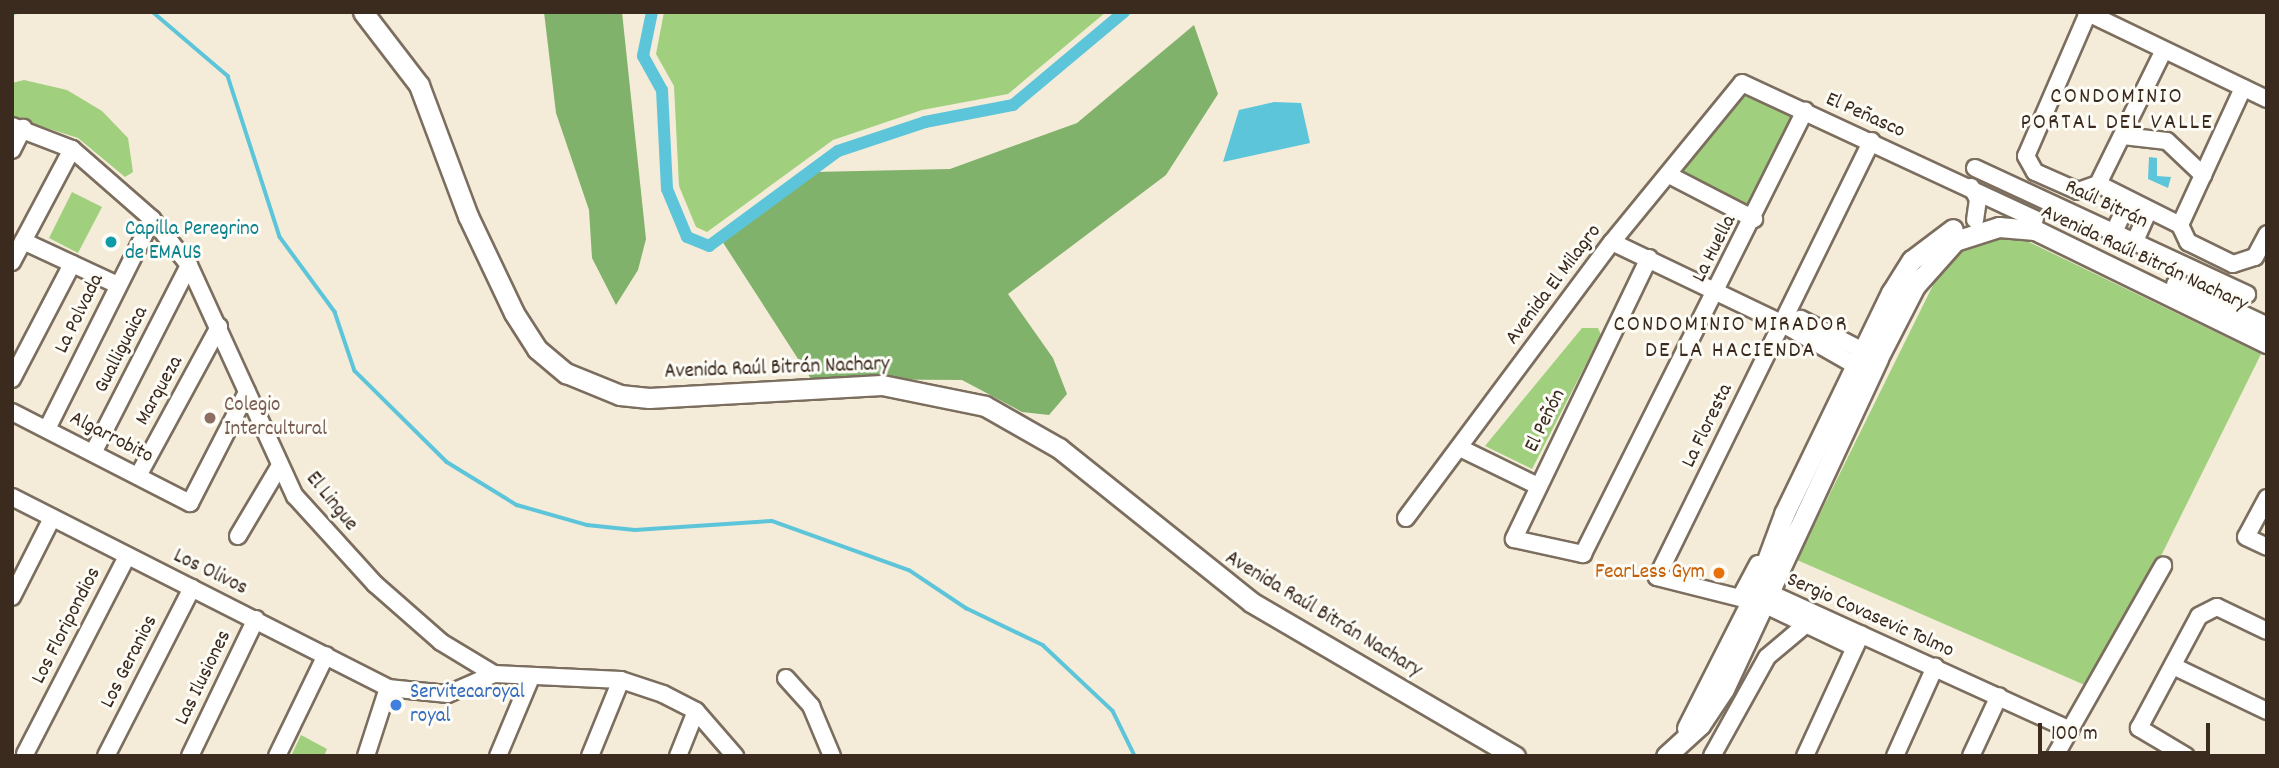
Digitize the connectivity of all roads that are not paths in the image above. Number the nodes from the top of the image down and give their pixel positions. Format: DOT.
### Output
graph roads {
  1 [pos="363,12"];
  2 [pos="2087,13"];
  3 [pos="2164,50"];
  4 [pos="1742,83"];
  5 [pos="2243,88"];
  6 [pos="2267,99"];
  7 [pos="1805,111"];
  8 [pos="18,127"];
  9 [pos="2123,136"];
  10 [pos="1872,141"];
  11 [pos="72,149"];
  12 [pos="12,150"];
  13 [pos="1975,168"];
  14 [pos="1669,175"];
  15 [pos="2203,175"];
  16 [pos="2098,184"];
  17 [pos="1971,187"];
  18 [pos="2129,200"];
  19 [pos="2149,210"];
  20 [pos="152,219"];
  21 [pos="1754,219"];
  22 [pos="2035,219"];
  23 [pos="1975,220"];
  24 [pos="2180,225"];
  25 [pos="2114,232"];
  26 [pos="2267,234"];
  27 [pos="23,241"];
  28 [pos="1612,242"];
  29 [pos="2135,242"];
  30 [pos="1649,258"];
  31 [pos="12,262"];
  32 [pos="72,264"];
  33 [pos="189,265"];
  34 [pos="2220,281"];
  35 [pos="118,285"];
  36 [pos="1718,291"];
  37 [pos="2247,294"];
  38 [pos="2213,309"];
  39 [pos="2235,312"];
  40 [pos="1782,323"];
  41 [pos="219,327"];
  42 [pos="2267,327"];
  43 [pos="2267,343"];
  44 [pos="1866,362"];
  45 [pos="12,379"];
  46 [pos="247,392"];
  47 [pos="12,412"];
  48 [pos="47,429"];
  49 [pos="1460,448"];
  50 [pos="93,453"];
  51 [pos="279,467"];
  52 [pos="138,475"];
  53 [pos="1538,486"];
  54 [pos="12,497"];
  55 [pos="2267,498"];
  56 [pos="52,518"];
  57 [pos="1406,518"];
  58 [pos="238,536"];
  59 [pos="2267,547"];
  60 [pos="1583,554"];
  61 [pos="127,556"];
  62 [pos="2163,566"];
  63 [pos="192,588"];
  64 [pos="12,597"];
  65 [pos="1758,600"];
  66 [pos="256,619"];
  67 [pos="1805,625"];
  68 [pos="2267,631"];
  69 [pos="1857,640"];
  70 [pos="326,655"];
  71 [pos="2173,666"];
  72 [pos="1935,667"];
  73 [pos="494,674"];
  74 [pos="786,678"];
  75 [pos="530,680"];
  76 [pos="621,680"];
  77 [pos="388,688"];
  78 [pos="1999,696"];
  79 [pos="696,711"];
  80 [pos="2267,711"];
  81 [pos="2070,730"];
  82 [pos="22,752"];
  83 [pos="1671,752"];
  84 [pos="371,754"];
  85 [pos="106,756"];
  86 [pos="190,756"];
  87 [pos="277,756"];
  88 [pos="498,756"];
  89 [pos="590,756"];
  90 [pos="678,756"];
  91 [pos="735,756"];
  92 [pos="832,756"];
  93 [pos="1516,756"];
  94 [pos="1712,756"];
  95 [pos="1805,756"];
  96 [pos="1895,756"];
  97 [pos="1971,756"];
  98 [pos="2055,756"];
  99 [pos="2186,756"];
  1 -- 93 [label="main road, Avenida Raúl Bitrán Nachary"];
  2 -- 3 [label="street"];
  2 -- 16 [label="street"];
  3 -- 5 [label="street"];
  3 -- 9 [label="street"];
  4 -- 7 [label="street, El Peñasco"];
  4 -- 14 [label="street, Avenida El Milagro"];
  5 -- 6 [label="street"];
  5 -- 15 [label="street"];
  7 -- 10 [label="street, El Peñasco"];
  7 -- 21 [label="street, La Huella"];
  8 -- 11 [label="street, El Lingue"];
  8 -- 12 [label="street"];
  9 -- 15 [label="street"];
  9 -- 16 [label="street"];
  10 -- 17 [label="street, El Peñasco"];
  10 -- 40 [label="street, La Floresta"];
  11 -- 20 [label="street, El Lingue"];
  11 -- 27 [label="street"];
  13 -- 25 [label="street, Raúl Bitrán"];
  14 -- 21 [label="street"];
  14 -- 28 [label="street, Avenida El Milagro"];
  15 -- 24 [label="street"];
  16 -- 18 [label="street"];
  17 -- 22 [label="street, El Peñasco"];
  17 -- 23 [label="street"];
  18 -- 19 [label="street"];
  18 -- 25 [label="street"];
  19 -- 24 [label="street"];
  19 -- 29 [label="street"];
  20 -- 33 [label="street, El Lingue"];
  20 -- 35 [label="street, La Polvada"];
  21 -- 36 [label="street, La Huella"];
  22 -- 23 [label="main road, Avenida Raúl Bitrán Nachary"];
  22 -- 38 [label="main road, Avenida Raúl Bitrán Nachary"];
  23 -- 44 [label="main road, Avenida Raúl Bitrán Nachary"];
  24 -- 26 [label="street"];
  25 -- 29 [label="street, Raúl Bitrán"];
  27 -- 31 [label="street"];
  27 -- 32 [label="street"];
  28 -- 30 [label="street"];
  28 -- 49 [label="street, Avenida El Milagro"];
  29 -- 34 [label="street, Raúl Bitrán"];
  30 -- 36 [label="street"];
  30 -- 53 [label="street, El Peñón"];
  32 -- 35 [label="street"];
  32 -- 45 [label="street"];
  33 -- 41 [label="street, El Lingue"];
  33 -- 50 [label="street, Gualliguaica"];
  34 -- 37 [label="street, Raúl Bitrán"];
  34 -- 38 [label="street"];
  34 -- 39 [label="street"];
  35 -- 48 [label="street, La Polvada"];
  36 -- 40 [label="street"];
  36 -- 60 [label="street, La Huella"];
  38 -- 39 [label="main road, Avenida Raúl Bitrán Nachary"];
  38 -- 43 [label="main road, Avenida Raúl Bitrán Nachary"];
  38 -- 44 [label="main road, Avenida Raúl Bitrán Nachary"];
  39 -- 42 [label="main road, Avenida Raúl Bitrán Nachary"];
  40 -- 44 [label="street"];
  40 -- 65 [label="street, La Floresta"];
  41 -- 46 [label="street, El Lingue"];
  41 -- 52 [label="street, Marqueza"];
  44 -- 65 [label="main road, Avenida Raúl Bitrán Nachary"];
  44 -- 65 [label="main road, Avenida Raúl Bitrán Nachary"];
  46 -- 51 [label="street, El Lingue"];
  46 -- 52 [label="street, Algarrobito"];
  47 -- 48 [label="street, Algarrobito"];
  48 -- 50 [label="street, Algarrobito"];
  49 -- 53 [label="street"];
  49 -- 57 [label="street, Avenida El Milagro"];
  50 -- 52 [label="street, Algarrobito"];
  51 -- 58 [label="street"];
  51 -- 73 [label="street, El Lingue"];
  53 -- 60 [label="street, El Peñón"];
  54 -- 56 [label="street, Los Olivos"];
  55 -- 59 [label="street"];
  56 -- 61 [label="street, Los Olivos"];
  56 -- 64 [label="street"];
  61 -- 63 [label="street, Los Olivos"];
  61 -- 82 [label="street, Los Floripondios"];
  62 -- 81 [label="street"];
  63 -- 66 [label="street, Los Olivos"];
  63 -- 85 [label="street, Los Geranios"];
  65 -- 67 [label="street, Sergio Covasevic Tolmo"];
  65 -- 69 [label="street, Sergio Covasevic Tolmo"];
  65 -- 83 [label="main road, Avenida Raúl Bitrán Nachary"];
  66 -- 70 [label="street, Los Olivos"];
  66 -- 86 [label="street, Las Ilusiones"];
  67 -- 69 [label="street, Sergio Covasevic Tolmo"];
  67 -- 94 [label="street"];
  68 -- 71 [label="street"];
  69 -- 72 [label="street, Sergio Covasevic Tolmo"];
  69 -- 95 [label="street"];
  70 -- 77 [label="street, Los Olivos"];
  70 -- 87 [label="street"];
  71 -- 80 [label="street"];
  71 -- 99 [label="street"];
  72 -- 78 [label="street, Sergio Covasevic Tolmo"];
  72 -- 96 [label="street"];
  73 -- 75 [label="street, El Lingue"];
  73 -- 77 [label="street, Los Olivos"];
  74 -- 92 [label="street"];
  75 -- 76 [label="street, El Lingue"];
  75 -- 88 [label="street"];
  76 -- 79 [label="street, El Lingue"];
  76 -- 89 [label="street"];
  77 -- 84 [label="street"];
  78 -- 81 [label="street, Sergio Covasevic Tolmo"];
  78 -- 97 [label="street"];
  79 -- 90 [label="street"];
  79 -- 91 [label="street, El Lingue"];
  81 -- 98 [label="street"];
}
